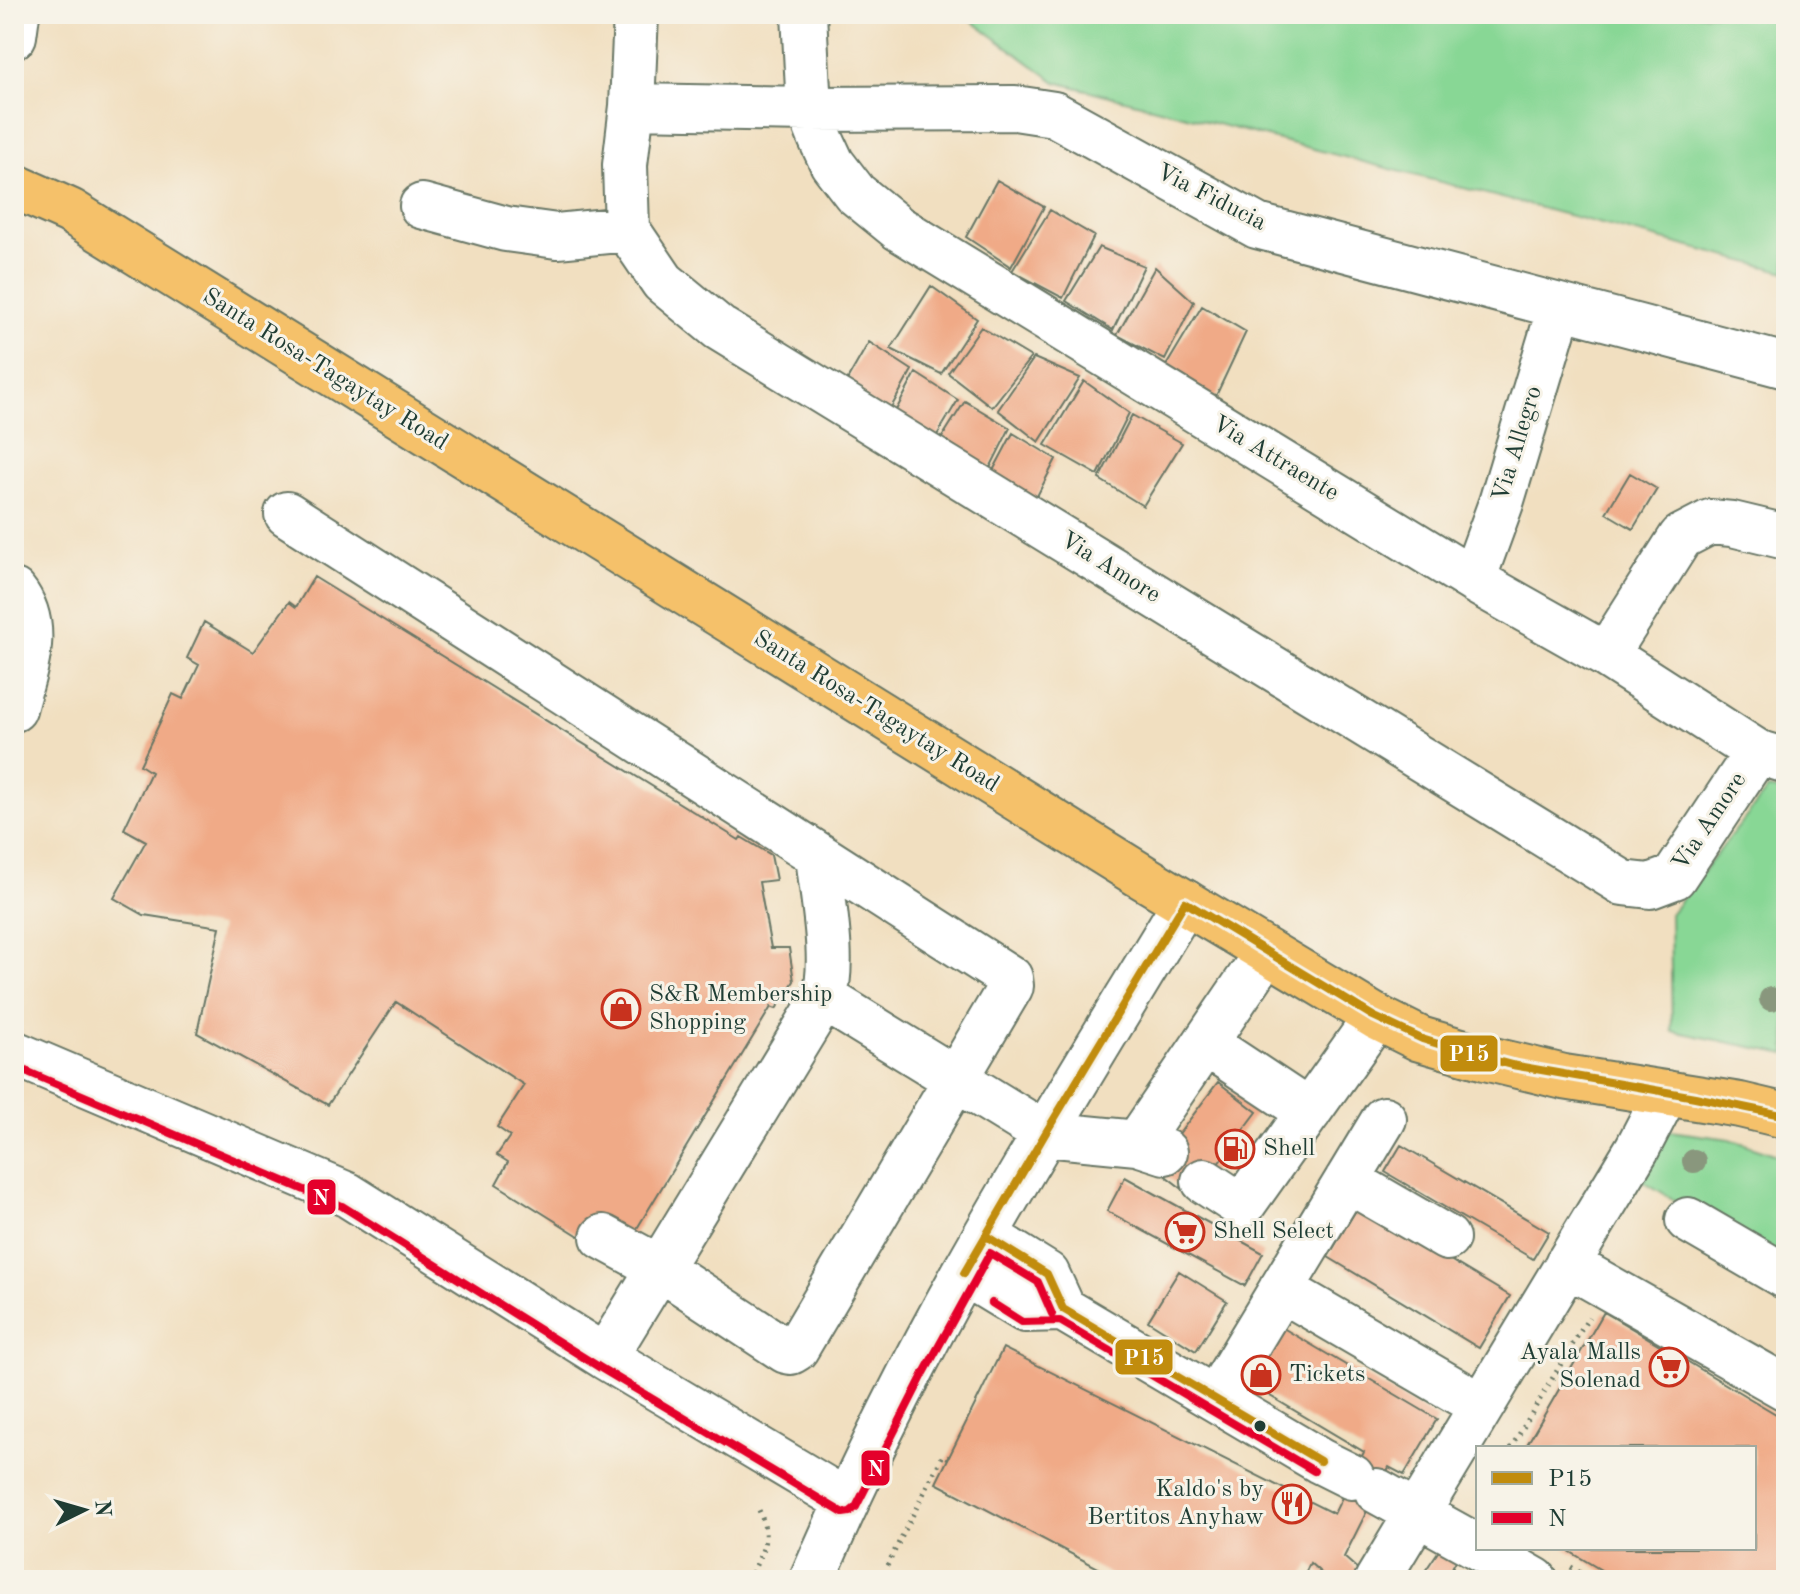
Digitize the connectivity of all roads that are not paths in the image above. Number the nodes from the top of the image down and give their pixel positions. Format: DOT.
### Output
graph roads {
  1 [pos="17,14"];
  2 [pos="636,14"];
  3 [pos="804,14"];
  4 [pos="14,36"];
  5 [pos="632,106"];
  6 [pos="809,109"];
  7 [pos="14,186"];
  8 [pos="422,206"];
  9 [pos="627,229"];
  10 [pos="1560,307"];
  11 [pos="1786,366"];
  12 [pos="287,514"];
  13 [pos="1786,537"];
  14 [pos="1473,580"];
  15 [pos="14,591"];
  16 [pos="1606,655"];
  17 [pos="14,709"];
  18 [pos="1772,757"];
  19 [pos="818,855"];
  20 [pos="1185,902"];
  21 [pos="1267,952"];
  22 [pos="824,998"];
  23 [pos="1376,1017"];
  24 [pos="1205,1043"];
  25 [pos="14,1053"];
  26 [pos="955,1080"];
  27 [pos="1666,1093"];
  28 [pos="1309,1112"];
  29 [pos="1786,1116"];
  30 [pos="1384,1119"];
  31 [pos="1045,1134"];
  32 [pos="1347,1180"];
  33 [pos="1204,1181"];
  34 [pos="1688,1220"];
  35 [pos="986,1236"];
  36 [pos="603,1237"];
  37 [pos="1447,1238"];
  38 [pos="1567,1264"];
  39 [pos="660,1268"];
  40 [pos="964,1273"];
  41 [pos="1786,1277"];
  42 [pos="1281,1289"];
  43 [pos="1063,1309"];
  44 [pos="605,1357"];
  45 [pos="1786,1388"];
  46 [pos="1215,1399"];
  47 [pos="1482,1406"];
  48 [pos="846,1501"];
  49 [pos="1417,1512"];
  50 [pos="1476,1547"];
  51 [pos="1482,1550"];
  52 [pos="812,1580"];
  53 [pos="1377,1580"];
  54 [pos="1535,1580"];
  1 -- 4 [label="street"];
  2 -- 5 [label="street"];
  3 -- 6 [label="street"];
  5 -- 6 [label="street, Via Fiducia"];
  5 -- 9 [label="street"];
  6 -- 10 [label="street, Via Fiducia"];
  6 -- 14 [label="street, Via Attraente"];
  7 -- 20 [label="main road, Santa Rosa-Tagaytay Road"];
  8 -- 9 [label="street"];
  9 -- 18 [label="street, Via Amore"];
  10 -- 11 [label="street, Via Fiducia"];
  10 -- 14 [label="street, Via Allegro"];
  12 -- 19 [label="street"];
  13 -- 16 [label="street"];
  14 -- 16 [label="street, Via Attraente"];
  15 -- 17 [label="street"];
  16 -- 18 [label="street, Via Attraente"];
  19 -- 22 [label="street"];
  19 -- 26 [label="street"];
  20 -- 21 [label="main road, Santa Rosa-Tagaytay Road"];
  20 -- 31 [label="street"];
  21 -- 23 [label="main road, Santa Rosa-Tagaytay Road"];
  21 -- 24 [label="street"];
  22 -- 26 [label="street"];
  22 -- 39 [label="street"];
  23 -- 27 [label="main road, Santa Rosa-Tagaytay Road"];
  23 -- 28 [label="street"];
  24 -- 28 [label="street"];
  24 -- 31 [label="street"];
  25 -- 44 [label="street"];
  26 -- 31 [label="street"];
  26 -- 39 [label="street"];
  27 -- 29 [label="main road, Santa Rosa-Tagaytay Road"];
  27 -- 38 [label="street"];
  28 -- 33 [label="street"];
  30 -- 32 [label="street"];
  31 -- 35 [label="street"];
  32 -- 37 [label="street"];
  32 -- 42 [label="street"];
  34 -- 41 [label="street"];
  35 -- 40 [label="street"];
  35 -- 43 [label="street"];
  36 -- 39 [label="street"];
  38 -- 45 [label="street"];
  38 -- 47 [label="street"];
  39 -- 44 [label="street"];
  40 -- 43 [label="street"];
  40 -- 48 [label="street"];
  42 -- 46 [label="street"];
  42 -- 47 [label="street"];
  43 -- 46 [label="street"];
  44 -- 48 [label="street"];
  46 -- 49 [label="street"];
  47 -- 49 [label="street"];
  48 -- 52 [label="street"];
  49 -- 50 [label="street"];
  49 -- 53 [label="street"];
  51 -- 54 [label="street"];
}
